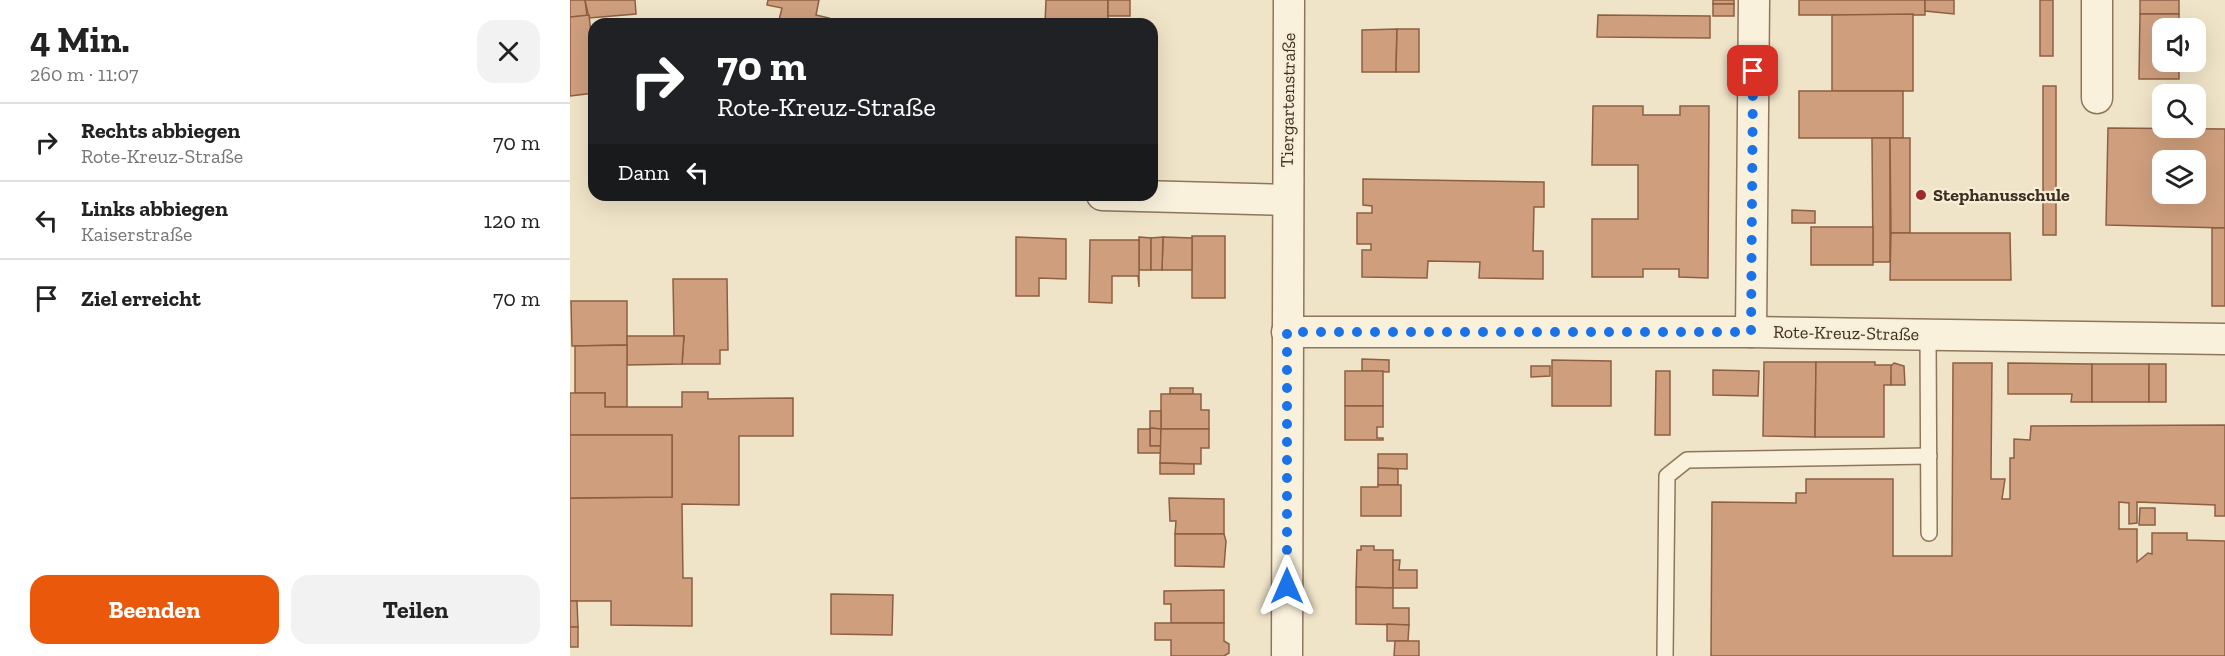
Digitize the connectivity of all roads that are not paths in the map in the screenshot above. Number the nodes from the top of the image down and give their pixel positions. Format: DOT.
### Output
graph roads {
  1 [pos="1289,0"];
  2 [pos="1754,0"];
  3 [pos="2097,0"];
  4 [pos="2097,98"];
  5 [pos="1158,197"];
  6 [pos="1287,200"];
  7 [pos="1287,332"];
  8 [pos="1751,332"];
  9 [pos="1928,334"];
  10 [pos="2225,339"];
  11 [pos="1929,456"];
  12 [pos="1929,533"];
  13 [pos="1287,656"];
  14 [pos="1665,656"];
  1 -- 6 [label="street, Tiergartenstraße"];
  2 -- 8 [label="street"];
  3 -- 4 [label="street"];
  5 -- 6 [label="street"];
  6 -- 7 [label="street, Tiergartenstraße"];
  7 -- 8 [label="street, Rote-Kreuz-Straße"];
  7 -- 13 [label="street, Tiergartenstraße"];
  8 -- 9 [label="street, Rote-Kreuz-Straße"];
  9 -- 10 [label="street, Rote-Kreuz-Straße"];
  9 -- 11 [label="lane"];
  11 -- 12 [label="lane"];
  11 -- 14 [label="lane"];
}
